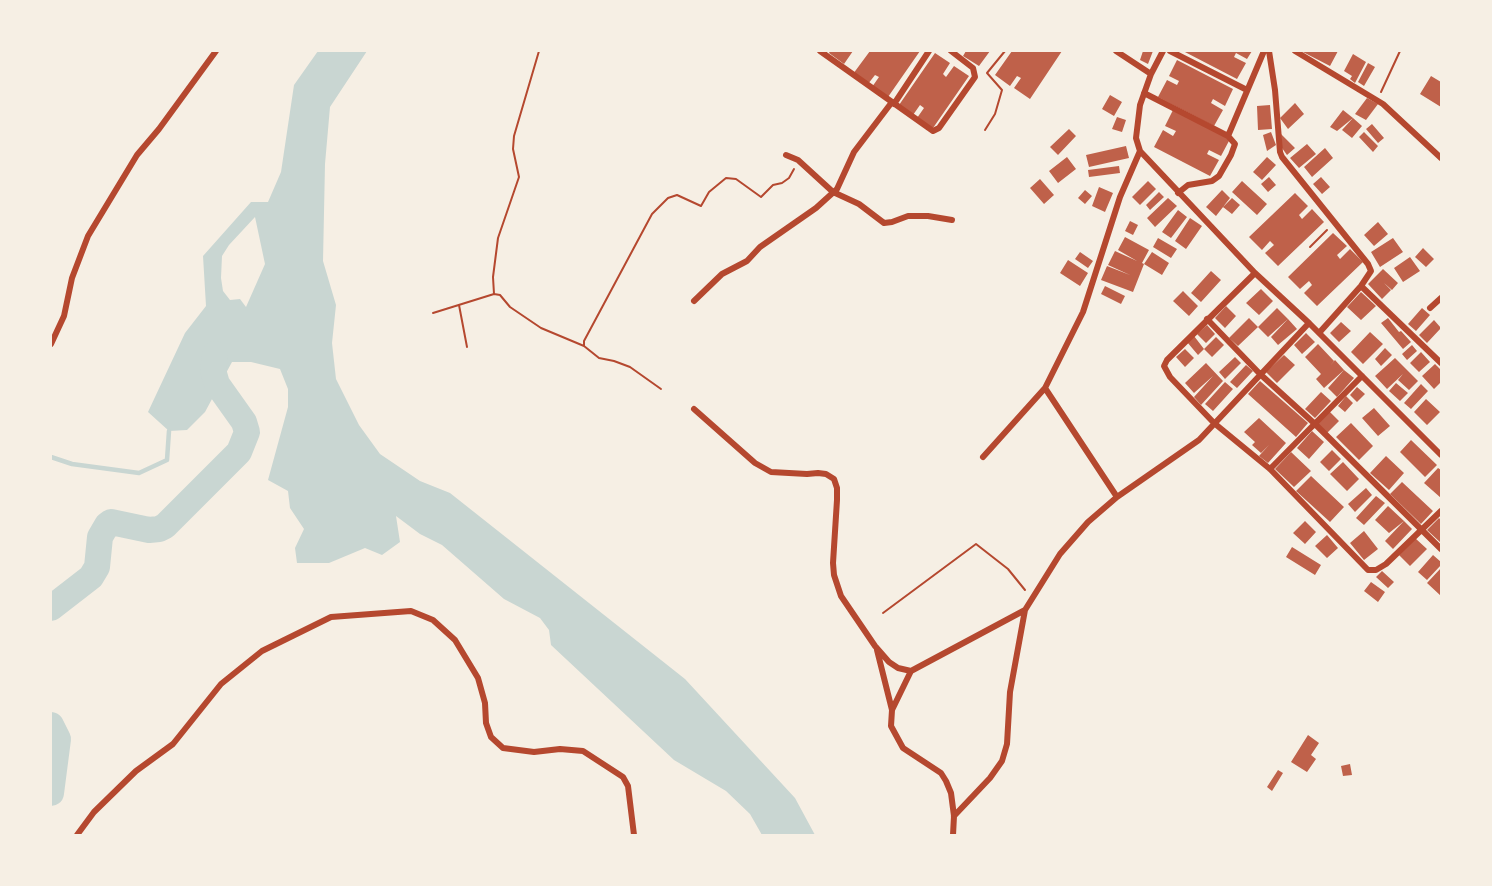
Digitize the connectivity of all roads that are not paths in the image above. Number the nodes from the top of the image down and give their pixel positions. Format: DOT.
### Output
graph roads {
  1 [pos="216,51"];
  2 [pos="820,51"];
  3 [pos="929,51"];
  4 [pos="951,51"];
  5 [pos="1116,51"];
  6 [pos="1163,51"];
  7 [pos="1170,51"];
  8 [pos="1264,51"];
  9 [pos="1269,51"];
  10 [pos="1295,51"];
  11 [pos="1151,74"];
  12 [pos="1247,90"];
  13 [pos="1144,93"];
  14 [pos="893,103"];
  15 [pos="1228,136"];
  16 [pos="1140,152"];
  17 [pos="786,155"];
  18 [pos="1441,159"];
  19 [pos="833,192"];
  20 [pos="1178,193"];
  21 [pos="952,220"];
  22 [pos="1255,273"];
  23 [pos="1361,286"];
  24 [pos="1441,298"];
  25 [pos="694,301"];
  26 [pos="1430,308"];
  27 [pos="1207,319"];
  28 [pos="1309,323"];
  29 [pos="1319,333"];
  30 [pos="51,344"];
  31 [pos="1441,363"];
  32 [pos="1260,374"];
  33 [pos="1362,376"];
  34 [pos="1045,388"];
  35 [pos="694,409"];
  36 [pos="1214,423"];
  37 [pos="1315,424"];
  38 [pos="1441,455"];
  39 [pos="983,457"];
  40 [pos="1270,469"];
  41 [pos="1118,497"];
  42 [pos="1441,511"];
  43 [pos="1422,530"];
  44 [pos="1441,549"];
  45 [pos="1025,610"];
  46 [pos="876,648"];
  47 [pos="911,671"];
  48 [pos="892,711"];
  49 [pos="954,816"];
  50 [pos="77,835"];
  51 [pos="634,835"];
  52 [pos="953,835"];
  1 -- 30 [label="street"];
  2 -- 14 [label="street"];
  3 -- 14 [label="street"];
  4 -- 14 [label="street"];
  5 -- 11 [label="street"];
  6 -- 11 [label="street"];
  7 -- 12 [label="street"];
  8 -- 12 [label="street"];
  9 -- 23 [label="street"];
  10 -- 18 [label="street"];
  11 -- 13 [label="street"];
  12 -- 15 [label="street"];
  13 -- 15 [label="street"];
  13 -- 16 [label="street"];
  14 -- 19 [label="street"];
  15 -- 20 [label="street"];
  16 -- 20 [label="street"];
  16 -- 34 [label="street"];
  17 -- 19 [label="street"];
  19 -- 21 [label="street"];
  19 -- 25 [label="street"];
  20 -- 22 [label="street"];
  22 -- 27 [label="street"];
  22 -- 28 [label="street"];
  23 -- 29 [label="street"];
  23 -- 31 [label="street"];
  24 -- 26 [label="street"];
  27 -- 32 [label="street"];
  27 -- 36 [label="street"];
  28 -- 29 [label="street"];
  28 -- 32 [label="street"];
  29 -- 33 [label="street"];
  32 -- 36 [label="street"];
  32 -- 37 [label="street"];
  33 -- 37 [label="street"];
  33 -- 38 [label="street"];
  34 -- 39 [label="street"];
  34 -- 41 [label="street"];
  35 -- 46 [label="street"];
  36 -- 40 [label="street"];
  36 -- 41 [label="street"];
  37 -- 40 [label="street"];
  37 -- 43 [label="street"];
  40 -- 43 [label="street"];
  41 -- 45 [label="street"];
  42 -- 43 [label="street"];
  43 -- 44 [label="street"];
  45 -- 47 [label="street"];
  45 -- 49 [label="street"];
  46 -- 47 [label="street"];
  46 -- 48 [label="street"];
  47 -- 48 [label="street"];
  48 -- 49 [label="street"];
  49 -- 52 [label="street"];
  50 -- 51 [label="street"];
}
